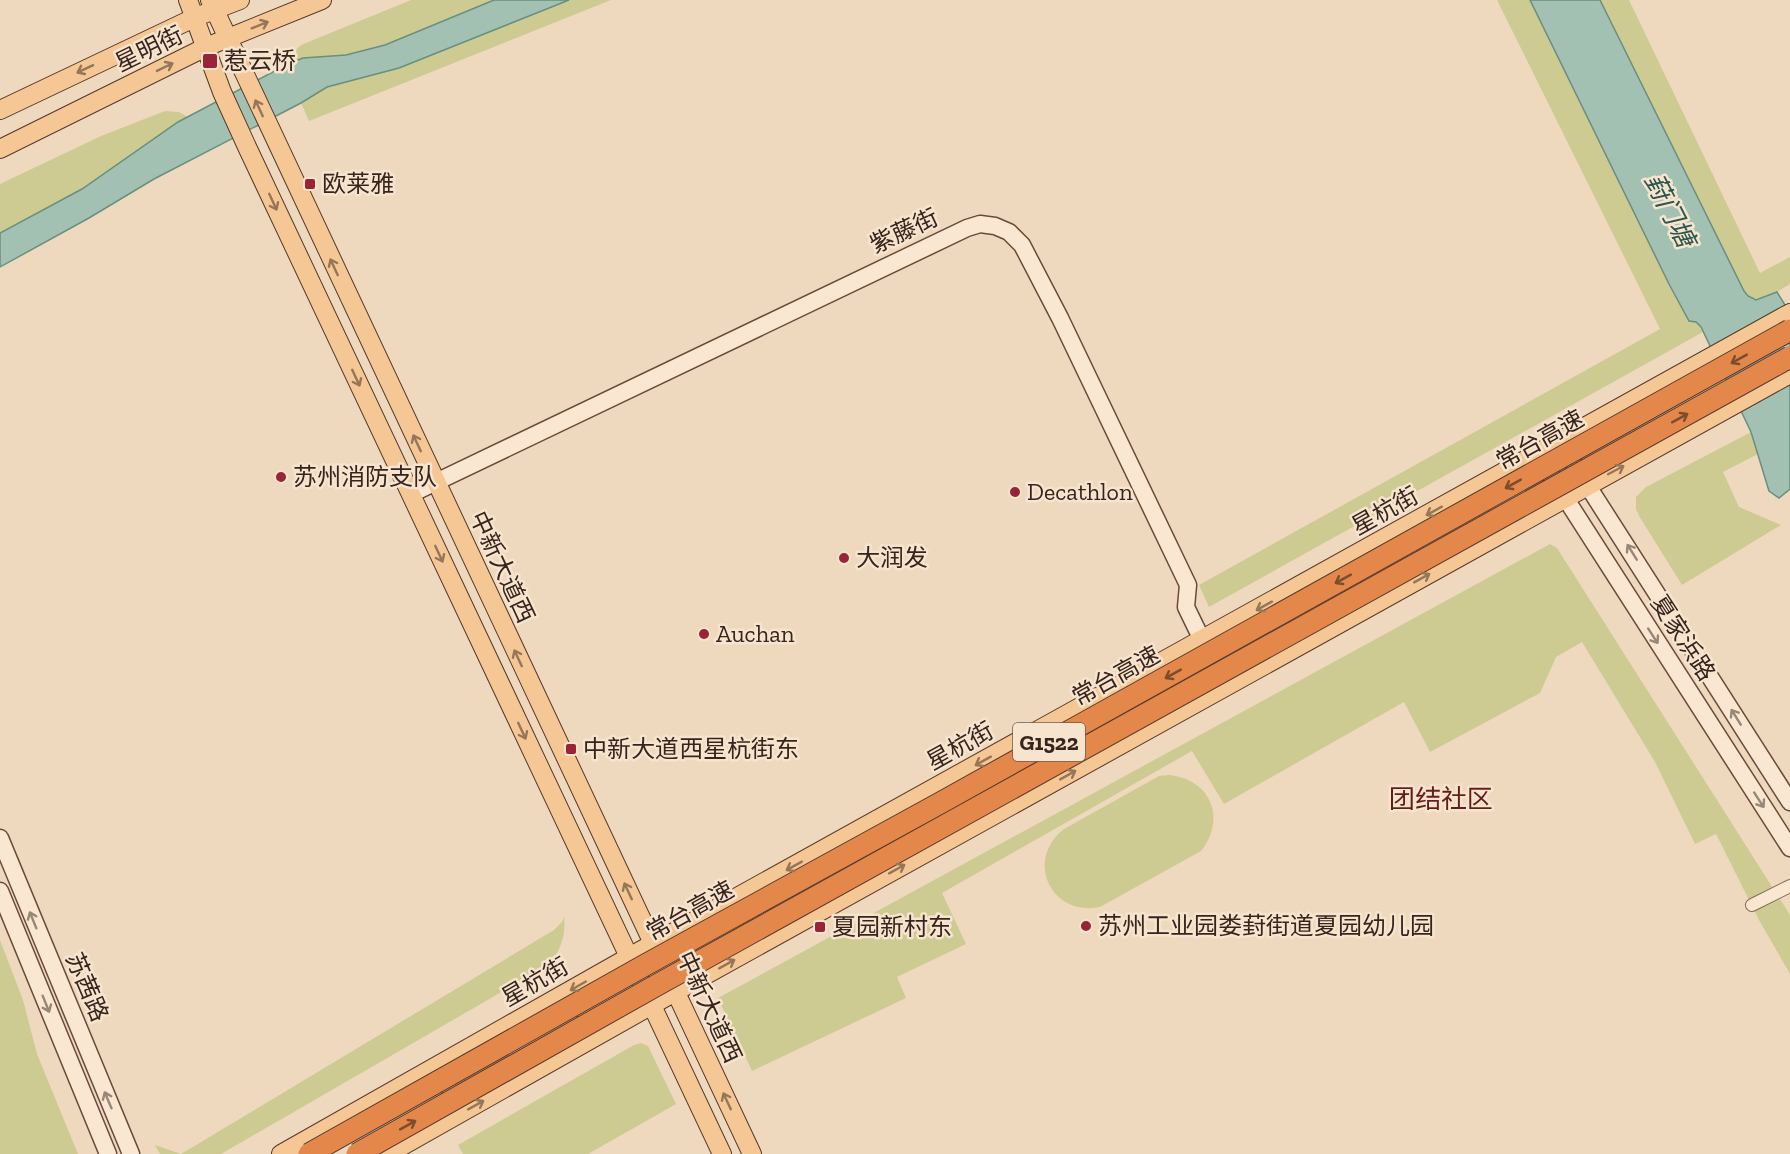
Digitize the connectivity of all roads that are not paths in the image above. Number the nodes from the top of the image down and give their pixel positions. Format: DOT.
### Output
graph roads {
  1 [pos="189,0"];
  2 [pos="240,0"];
  3 [pos="322,0"];
  4 [pos="212,5"];
  5 [pos="196,17"];
  6 [pos="227,38"];
  7 [pos="206,47"];
  8 [pos="0,110"];
  9 [pos="0,149"];
  10 [pos="1790,313"];
  11 [pos="1790,330"];
  12 [pos="1790,357"];
  13 [pos="1790,374"];
  14 [pos="1559,441"];
  15 [pos="1537,454"];
  16 [pos="435,482"];
  17 [pos="1588,485"];
  18 [pos="411,494"];
  19 [pos="1565,499"];
  20 [pos="1202,640"];
  21 [pos="1750,740"];
  22 [pos="1729,754"];
  23 [pos="1790,802"];
  24 [pos="0,838"];
  25 [pos="836,843"];
  26 [pos="1790,848"];
  27 [pos="1790,885"];
  28 [pos="0,891"];
  29 [pos="1752,905"];
  30 [pos="653,944"];
  31 [pos="629,957"];
  32 [pos="665,969"];
  33 [pos="641,982"];
  34 [pos="675,992"];
  35 [pos="652,1005"];
  36 [pos="441,1124"];
  37 [pos="108,1154"];
  38 [pos="131,1154"];
  39 [pos="282,1154"];
  40 [pos="309,1154"];
  41 [pos="357,1154"];
  42 [pos="388,1154"];
  43 [pos="722,1154"];
  44 [pos="752,1154"];
  1 -- 5 [label="main road, 中新大道西"];
  2 -- 4 [label="main road, 星明街"];
  6 -- 3 [label="main road, 星明街, one-way"];
  4 -- 5 [label="main road, 星明街"];
  4 -- 6 [label="main road, 中新大道西"];
  5 -- 7 [label="main road, 中新大道西"];
  5 -- 8 [label="main road, 星明街, one-way"];
  6 -- 7 [label="main road, 星明街"];
  16 -- 6 [label="main road, 中新大道西, one-way"];
  9 -- 7 [label="main road, 星明街, one-way"];
  7 -- 18 [label="main road, 中新大道西, one-way"];
  10 -- 14 [label="main road, 星杭街"];
  11 -- 40 [label="highway, 常台高速 / G1522, one-way, bridge"];
  41 -- 12 [label="highway, 常台高速 / G1522, one-way, bridge"];
  17 -- 13 [label="main road, one-way"];
  14 -- 15 [label="main road, 星杭街"];
  14 -- 17 [label="main road, 夏家浜路"];
  15 -- 19 [label="main road, 夏家浜路"];
  15 -- 20 [label="main road, 星杭街, one-way"];
  16 -- 18 [label="main road, 紫藤街"];
  16 -- 20 [label="main road, 紫藤街"];
  30 -- 16 [label="main road, 中新大道西, one-way"];
  17 -- 19 [label="main road"];
  21 -- 17 [label="main road, 夏家浜路, one-way"];
  18 -- 31 [label="main road, 中新大道西, one-way"];
  19 -- 22 [label="main road, 夏家浜路, one-way"];
  34 -- 19 [label="main road, one-way"];
  20 -- 25 [label="main road, 星杭街, one-way"];
  21 -- 22 [label="main road"];
  21 -- 23 [label="main road, 夏家浜路"];
  22 -- 26 [label="main road, 夏家浜路, one-way"];
  38 -- 24 [label="main road, 苏茜路, one-way"];
  25 -- 30 [label="main road, 星杭街, one-way"];
  25 -- 32 [label="main road"];
  27 -- 29 [label="street"];
  28 -- 37 [label="main road, 苏茜路, one-way"];
  30 -- 31 [label="main road, 星杭街"];
  30 -- 32 [label="main road, 中新大道西"];
  30 -- 33 [label="main road"];
  31 -- 33 [label="main road, 中新大道西"];
  31 -- 39 [label="main road, 星杭街, one-way"];
  32 -- 34 [label="main road, 中新大道西"];
  32 -- 35 [label="main road"];
  33 -- 35 [label="main road, 中新大道西"];
  33 -- 36 [label="main road"];
  34 -- 35 [label="main road"];
  44 -- 34 [label="main road, 中新大道西, one-way"];
  36 -- 35 [label="main road, one-way"];
  35 -- 43 [label="main road, 中新大道西"];
  36 -- 42 [label="main road"];
}
